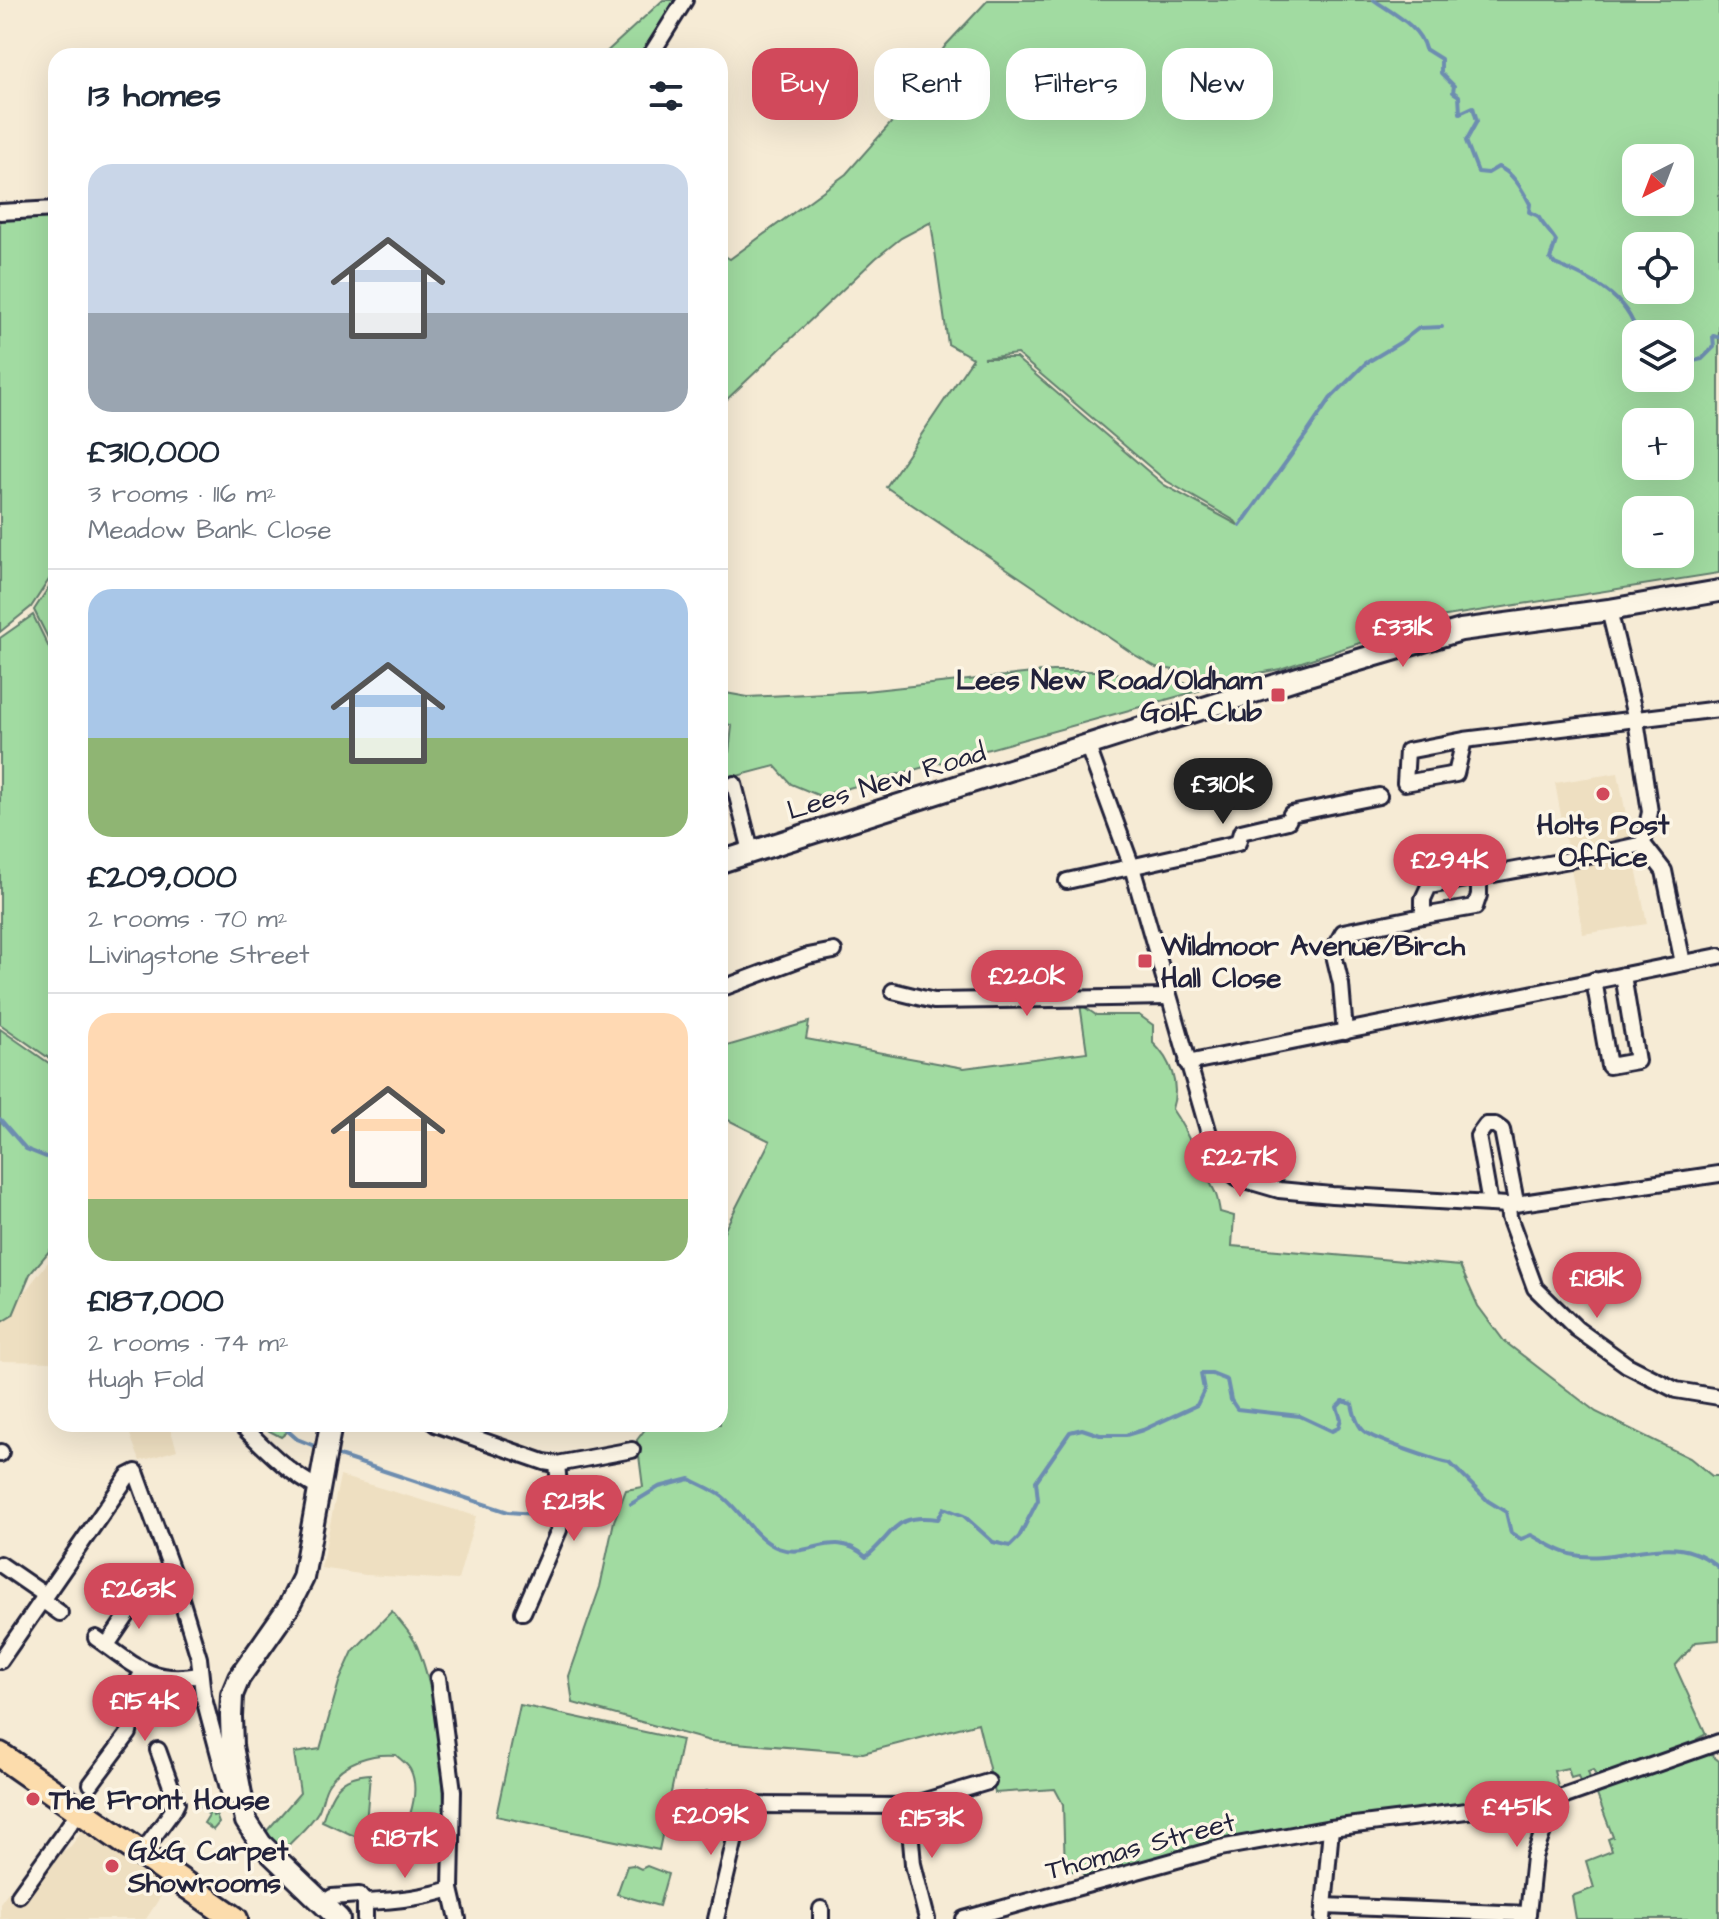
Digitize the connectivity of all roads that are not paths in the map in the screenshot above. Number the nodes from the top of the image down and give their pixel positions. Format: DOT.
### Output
graph roads {
  1 [pos="685,0"];
  2 [pos="655,48"];
  3 [pos="48,209"];
  4 [pos="0,212"];
  5 [pos="1719,591"];
  6 [pos="1609,610"];
  7 [pos="1719,709"];
  8 [pos="1636,720"];
  9 [pos="1464,740"];
  10 [pos="1088,747"];
  11 [pos="734,784"];
  12 [pos="1379,796"];
  13 [pos="1643,844"];
  14 [pos="751,851"];
  15 [pos="728,859"];
  16 [pos="1132,867"];
  17 [pos="1479,878"];
  18 [pos="1067,881"];
  19 [pos="1423,916"];
  20 [pos="834,951"];
  21 [pos="1719,956"];
  22 [pos="1683,963"];
  23 [pos="1623,975"];
  24 [pos="1594,980"];
  25 [pos="728,986"];
  26 [pos="893,991"];
  27 [pos="1168,997"];
  28 [pos="1345,1032"];
  29 [pos="1187,1063"];
  30 [pos="1719,1174"];
  31 [pos="1490,1204"];
  32 [pos="1512,1204"];
  33 [pos="1719,1397"];
  34 [pos="248,1432"];
  35 [pos="330,1432"];
  36 [pos="458,1432"];
  37 [pos="632,1450"];
  38 [pos="557,1464"];
  39 [pos="321,1481"];
  40 [pos="0,1564"];
  41 [pos="141,1595"];
  42 [pos="43,1597"];
  43 [pos="523,1612"];
  44 [pos="60,1613"];
  45 [pos="1,1658"];
  46 [pos="143,1671"];
  47 [pos="200,1675"];
  48 [pos="438,1678"];
  49 [pos="1719,1742"];
  50 [pos="158,1750"];
  51 [pos="0,1755"];
  52 [pos="988,1782"];
  53 [pos="91,1784"];
  54 [pos="239,1793"];
  55 [pos="708,1800"];
  56 [pos="1554,1800"];
  57 [pos="743,1805"];
  58 [pos="908,1806"];
  59 [pos="80,1810"];
  60 [pos="1331,1828"];
  61 [pos="141,1854"];
  62 [pos="451,1889"];
  63 [pos="19,1895"];
  64 [pos="365,1902"];
  65 [pos="324,1903"];
  66 [pos="1324,1912"];
  67 [pos="235,1919"];
  68 [pos="339,1919"];
  69 [pos="365,1919"];
  70 [pos="458,1919"];
  71 [pos="716,1919"];
  72 [pos="927,1919"];
  73 [pos="964,1919"];
  1 -- 2 [label="street"];
  3 -- 4 [label="street"];
  5 -- 6 [label="street, Lees New Road"];
  6 -- 8 [label="street"];
  6 -- 10 [label="street, Lees New Road"];
  7 -- 8 [label="street"];
  8 -- 9 [label="street"];
  8 -- 13 [label="street"];
  10 -- 14 [label="street, Lees New Road"];
  10 -- 16 [label="street"];
  11 -- 14 [label="street"];
  12 -- 16 [label="street"];
  13 -- 17 [label="street"];
  13 -- 22 [label="street"];
  14 -- 15 [label="street, Lees New Road"];
  16 -- 18 [label="street"];
  16 -- 27 [label="street"];
  17 -- 19 [label="street"];
  17 -- 19 [label="street"];
  19 -- 28 [label="street"];
  20 -- 25 [label="street"];
  21 -- 22 [label="street"];
  22 -- 23 [label="street"];
  23 -- 24 [label="street"];
  23 -- 24 [label="street"];
  24 -- 28 [label="street"];
  26 -- 27 [label="street"];
  27 -- 29 [label="street"];
  28 -- 29 [label="street"];
  29 -- 31 [label="street"];
  30 -- 32 [label="street"];
  31 -- 32 [label="street"];
  31 -- 32 [label="street"];
  32 -- 33 [label="street"];
  34 -- 39 [label="street"];
  35 -- 39 [label="street"];
  36 -- 38 [label="street"];
  37 -- 38 [label="street"];
  38 -- 43 [label="street"];
  39 -- 54 [label="street"];
  40 -- 42 [label="street"];
  41 -- 46 [label="street"];
  42 -- 44 [label="street"];
  42 -- 45 [label="street"];
  42 -- 47 [label="street"];
  46 -- 47 [label="street"];
  46 -- 53 [label="street"];
  47 -- 54 [label="street"];
  48 -- 62 [label="street"];
  49 -- 56 [label="street, Thomas Street"];
  50 -- 61 [label="street"];
  51 -- 59 [label="main road"];
  52 -- 58 [label="street"];
  54 -- 65 [label="street"];
  55 -- 57 [label="street"];
  56 -- 60 [label="street, Thomas Street"];
  56 -- 66 [label="street"];
  57 -- 58 [label="street"];
  57 -- 71 [label="street"];
  58 -- 72 [label="street"];
  59 -- 61 [label="main road"];
  59 -- 63 [label="street"];
  60 -- 66 [label="street"];
  60 -- 73 [label="street, Thomas Street"];
  61 -- 67 [label="main road"];
  62 -- 64 [label="street"];
  62 -- 70 [label="street"];
  64 -- 65 [label="street"];
  64 -- 69 [label="street"];
  65 -- 68 [label="street"];
}
